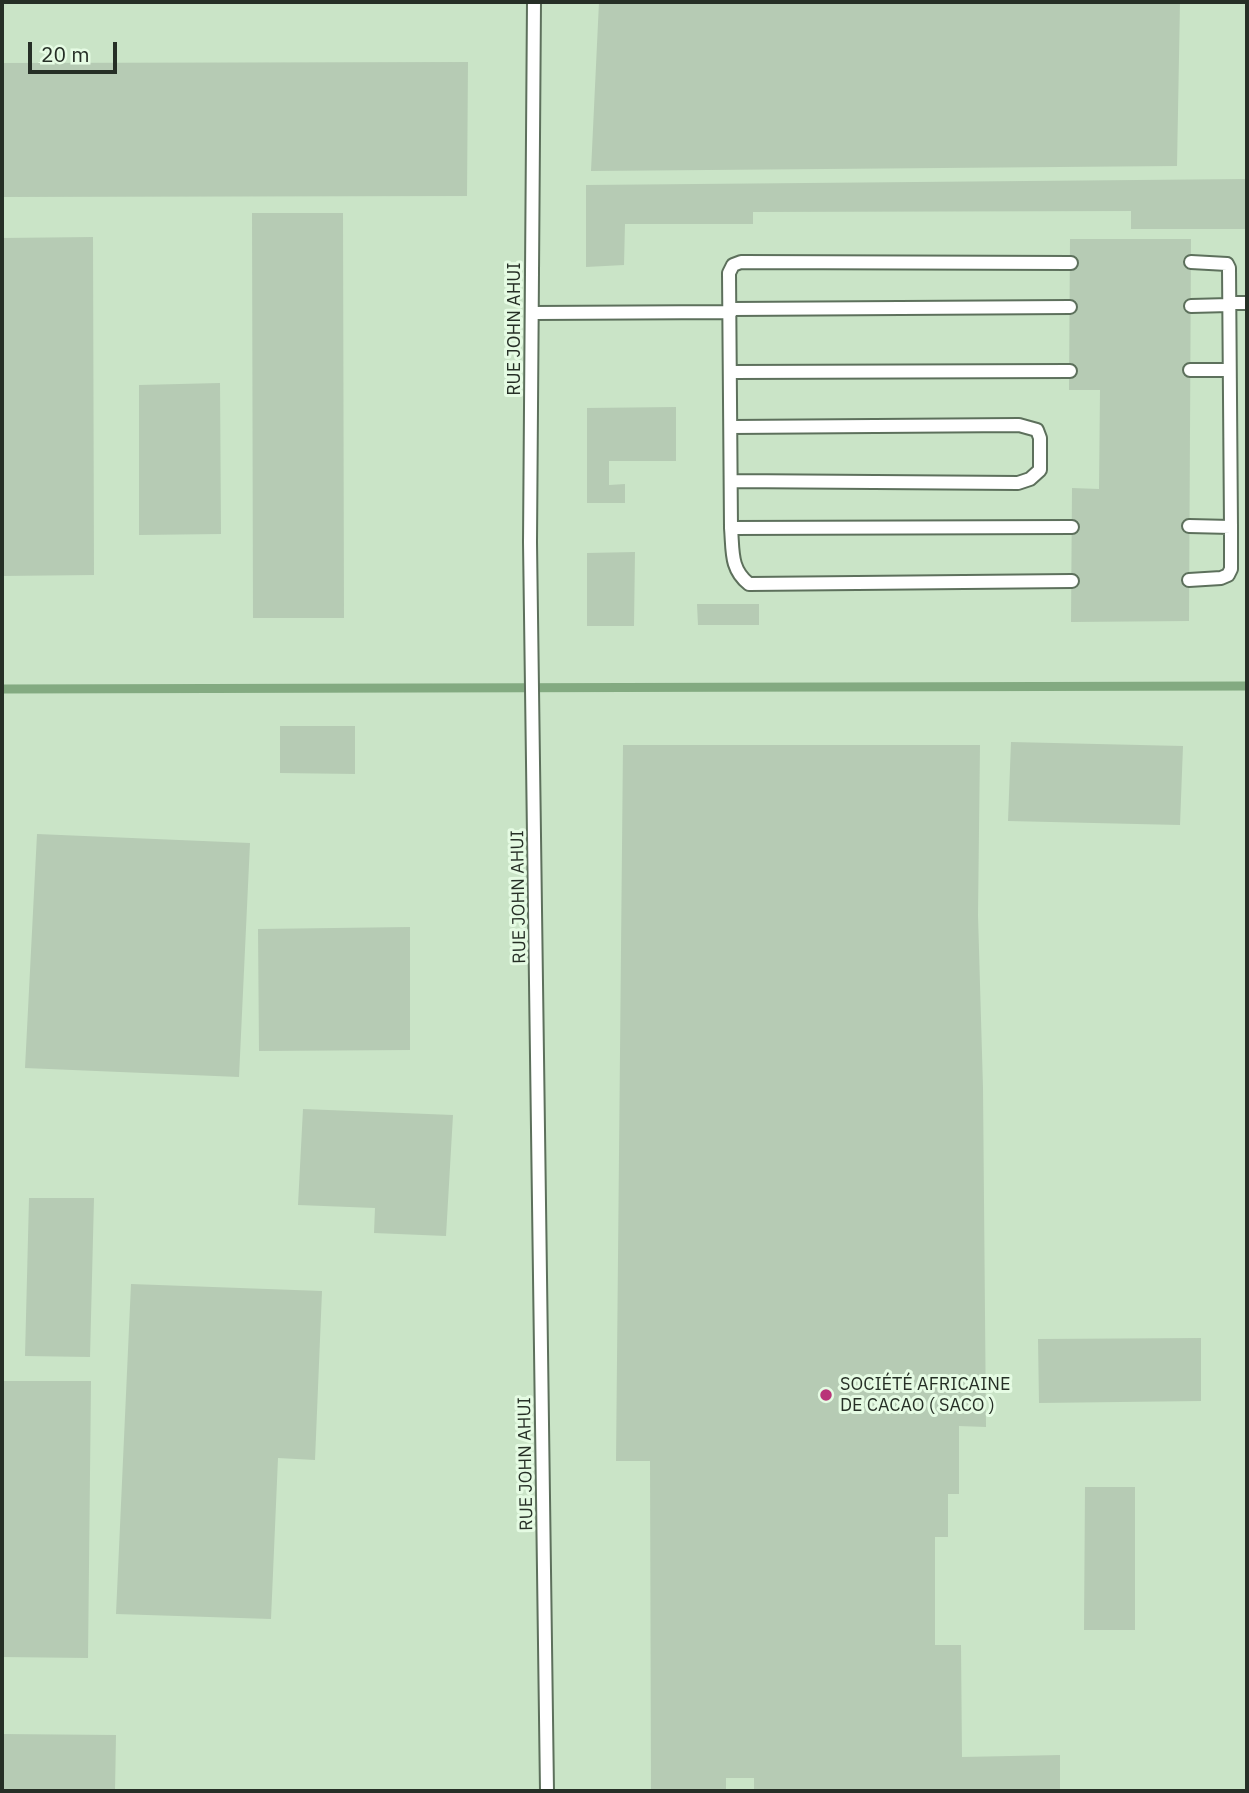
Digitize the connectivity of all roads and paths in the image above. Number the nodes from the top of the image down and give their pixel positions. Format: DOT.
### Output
graph roads {
  1 [pos="534,2"];
  2 [pos="1191,262"];
  3 [pos="1071,263"];
  4 [pos="1247,303"];
  5 [pos="1229,304"];
  6 [pos="1191,306"];
  7 [pos="1070,307"];
  8 [pos="731,310"];
  9 [pos="533,313"];
  10 [pos="1229,369"];
  11 [pos="1190,370"];
  12 [pos="1070,371"];
  13 [pos="731,372"];
  14 [pos="731,427"];
  15 [pos="731,481"];
  16 [pos="1189,526"];
  17 [pos="1072,527"];
  18 [pos="1231,527"];
  19 [pos="731,528"];
  20 [pos="1189,580"];
  21 [pos="1072,581"];
  22 [pos="547,1791"];
  1 -- 9 [label="lane, RUE JOHN AHUI"];
  2 -- 5 [label="lane"];
  3 -- 8 [label="lane"];
  4 -- 5 [label="lane"];
  5 -- 6 [label="lane"];
  5 -- 10 [label="lane"];
  7 -- 8 [label="lane"];
  8 -- 9 [label="lane"];
  8 -- 13 [label="lane"];
  9 -- 22 [label="lane, RUE JOHN AHUI"];
  10 -- 11 [label="lane"];
  10 -- 18 [label="lane"];
  12 -- 13 [label="lane"];
  13 -- 14 [label="lane"];
  14 -- 15 [label="lane"];
  14 -- 15 [label="lane"];
  15 -- 19 [label="lane"];
  16 -- 18 [label="lane"];
  17 -- 19 [label="lane"];
  18 -- 20 [label="lane"];
  19 -- 21 [label="lane"];
}
